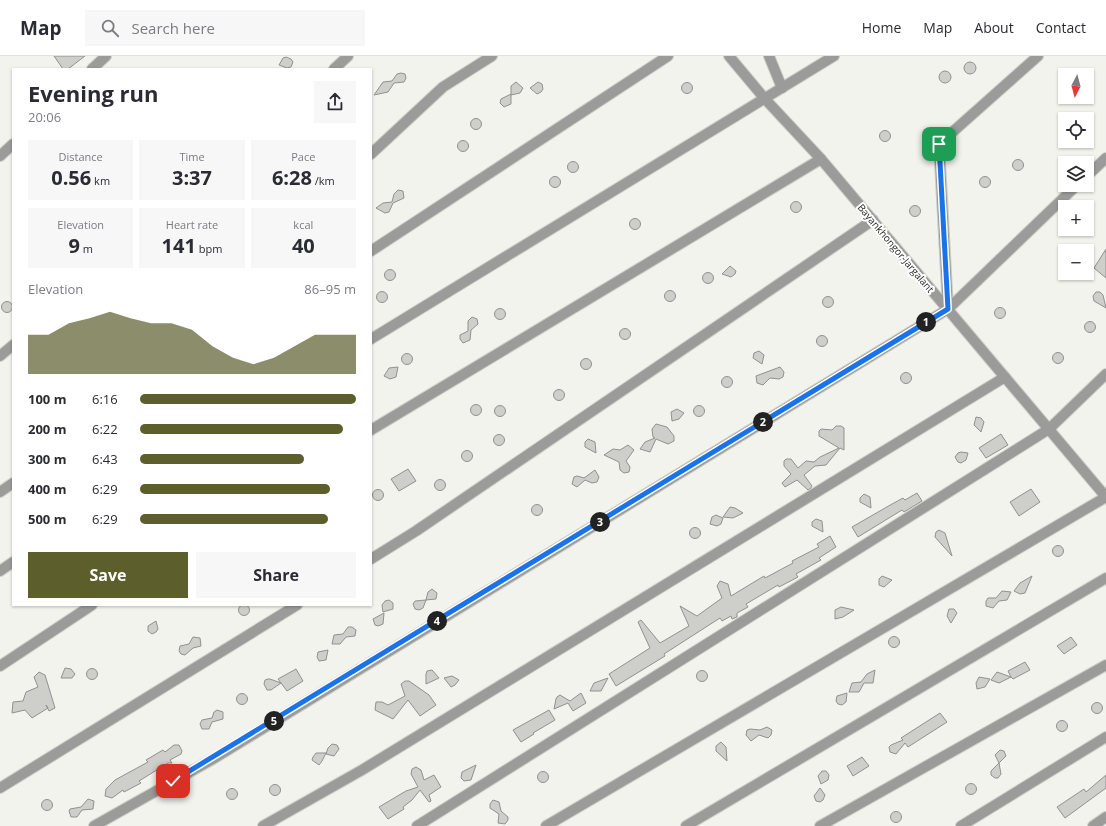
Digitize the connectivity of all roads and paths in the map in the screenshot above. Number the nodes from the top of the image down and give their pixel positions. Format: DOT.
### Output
graph roads {
  1 [pos="106,56"];
  2 [pos="348,56"];
  3 [pos="492,56"];
  4 [pos="668,56"];
  5 [pos="729,56"];
  6 [pos="769,56"];
  7 [pos="834,56"];
  8 [pos="1038,56"];
  9 [pos="93,68"];
  10 [pos="335,68"];
  11 [pos="782,88"];
  12 [pos="764,99"];
  13 [pos="12,145"];
  14 [pos="372,153"];
  15 [pos="0,156"];
  16 [pos="821,158"];
  17 [pos="1106,158"];
  18 [pos="1094,169"];
  19 [pos="1070,192"];
  20 [pos="873,220"];
  21 [pos="372,250"];
  22 [pos="948,309"];
  23 [pos="372,338"];
  24 [pos="12,346"];
  25 [pos="0,356"];
  26 [pos="1106,374"];
  27 [pos="1005,377"];
  28 [pos="372,429"];
  29 [pos="1049,430"];
  30 [pos="12,484"];
  31 [pos="0,492"];
  32 [pos="1106,497"];
  33 [pos="372,558"];
  34 [pos="12,563"];
  35 [pos="0,571"];
  36 [pos="1106,578"];
  37 [pos="90,606"];
  38 [pos="294,606"];
  39 [pos="1106,665"];
  40 [pos="0,666"];
  41 [pos="1106,737"];
  42 [pos="0,788"];
  43 [pos="1106,817"];
  44 [pos="94,826"];
  45 [pos="263,826"];
  46 [pos="417,826"];
  47 [pos="546,826"];
  48 [pos="686,826"];
  49 [pos="820,826"];
  50 [pos="961,826"];
  51 [pos="1093,826"];
  1 -- 9 [label="street"];
  2 -- 10 [label="street"];
  3 -- 14 [label="street"];
  4 -- 21 [label="street"];
  5 -- 12 [label="street, Bayankhongor-Jargalant"];
  6 -- 11 [label="street"];
  7 -- 11 [label="street"];
  8 -- 22 [label="street"];
  11 -- 12 [label="street"];
  12 -- 16 [label="street, Bayankhongor-Jargalant"];
  12 -- 23 [label="street"];
  13 -- 15 [label="street"];
  16 -- 20 [label="street, Bayankhongor-Jargalant"];
  16 -- 28 [label="street"];
  17 -- 18 [label="street"];
  19 -- 22 [label="street"];
  20 -- 22 [label="street, Bayankhongor-Jargalant"];
  20 -- 33 [label="street"];
  22 -- 27 [label="street, Bayankhongor-Jargalant"];
  22 -- 44 [label="street"];
  24 -- 25 [label="street"];
  26 -- 29 [label="street"];
  27 -- 29 [label="street, Bayankhongor-Jargalant"];
  27 -- 45 [label="street"];
  29 -- 32 [label="street, Bayankhongor-Jargalant"];
  29 -- 46 [label="street"];
  30 -- 31 [label="street"];
  32 -- 47 [label="street"];
  34 -- 35 [label="street"];
  36 -- 48 [label="street"];
  37 -- 40 [label="street"];
  38 -- 42 [label="street"];
  39 -- 49 [label="street"];
  41 -- 50 [label="street"];
  43 -- 51 [label="street"];
}
